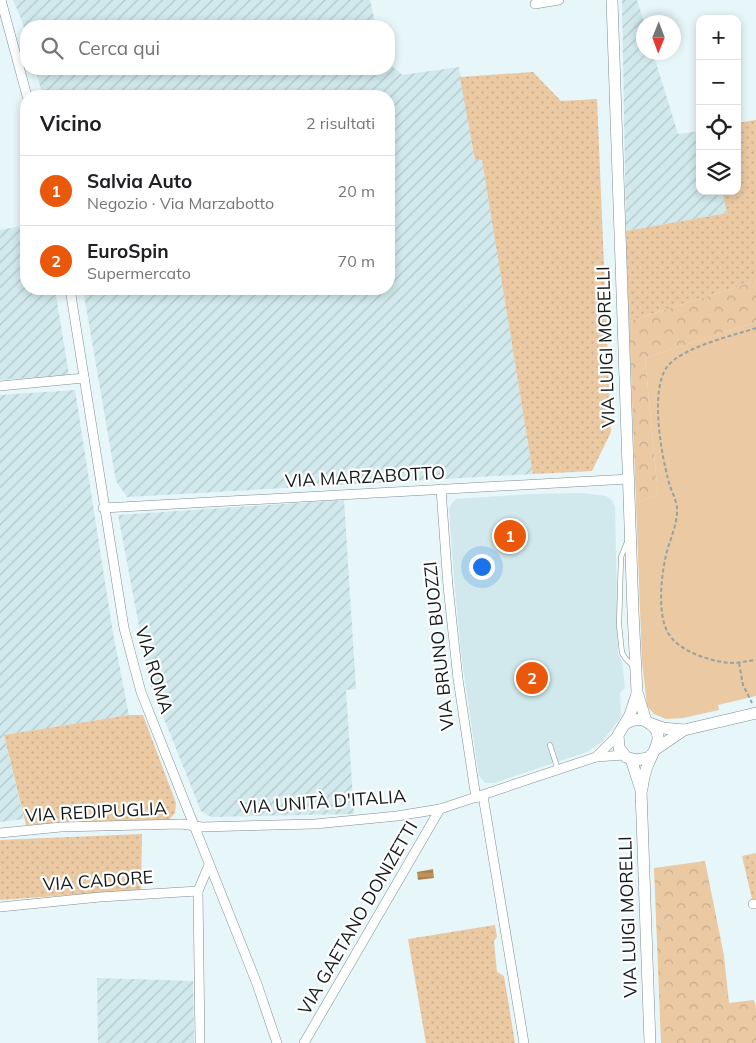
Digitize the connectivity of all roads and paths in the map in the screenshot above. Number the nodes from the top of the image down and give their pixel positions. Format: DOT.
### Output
graph roads {
  1 [pos="1,0"];
  2 [pos="7,0"];
  3 [pos="560,0"];
  4 [pos="612,2"];
  5 [pos="535,4"];
  6 [pos="6,17"];
  7 [pos="20,67"];
  8 [pos="22,75"];
  9 [pos="26,90"];
  10 [pos="71,295"];
  11 [pos="756,328"];
  12 [pos="84,378"];
  13 [pos="0,386"];
  14 [pos="629,479"];
  15 [pos="441,489"];
  16 [pos="104,508"];
  17 [pos="756,660"];
  18 [pos="739,663"];
  19 [pos="637,692"];
  20 [pos="754,708"];
  21 [pos="648,722"];
  22 [pos="625,724"];
  23 [pos="684,730"];
  24 [pos="618,735"];
  25 [pos="550,745"];
  26 [pos="654,752"];
  27 [pos="596,757"];
  28 [pos="628,757"];
  29 [pos="558,770"];
  30 [pos="641,790"];
  31 [pos="479,797"];
  32 [pos="440,809"];
  33 [pos="193,826"];
  34 [pos="0,834"];
  35 [pos="209,864"];
  36 [pos="198,892"];
  37 [pos="0,906"];
  38 [pos="200,1043"];
  39 [pos="277,1043"];
  40 [pos="304,1043"];
  41 [pos="524,1043"];
  42 [pos="650,1043"];
  1 -- 6 [label="street"];
  2 -- 6 [label="street"];
  3 -- 5 [label="street"];
  4 -- 14 [label="street, VIA LUIGI MORELLI"];
  6 -- 7 [label="street"];
  8 -- 9 [label="street"];
  10 -- 12 [label="street, VIA ROMA"];
  11 -- 18 [label="path"];
  12 -- 13 [label="street"];
  12 -- 16 [label="street, VIA ROMA"];
  14 -- 15 [label="street, VIA MARZABOTTO"];
  14 -- 19 [label="street, VIA LUIGI MORELLI"];
  15 -- 16 [label="street, VIA MARZABOTTO"];
  15 -- 31 [label="street, VIA BRUNO BUOZZI"];
  16 -- 33 [label="street, VIA ROMA"];
  17 -- 18 [label="path"];
  18 -- 20 [label="path"];
  19 -- 21 [label="street, VIA LUIGI MORELLI"];
  19 -- 22 [label="street, VIA LUIGI MORELLI"];
  20 -- 23 [label="street"];
  21 -- 22 [label="street"];
  21 -- 23 [label="street"];
  21 -- 26 [label="street, VIA LUIGI MORELLI"];
  22 -- 24 [label="street, VIA LUIGI MORELLI"];
  23 -- 26 [label="street"];
  24 -- 27 [label="street, VIA UNITÀ D'ITALIA"];
  24 -- 28 [label="street, VIA LUIGI MORELLI"];
  25 -- 29 [label="lane"];
  26 -- 28 [label="street"];
  26 -- 30 [label="street, VIA LUIGI MORELLI"];
  27 -- 28 [label="street, VIA UNITÀ D'ITALIA"];
  27 -- 29 [label="street, VIA UNITÀ D'ITALIA"];
  28 -- 30 [label="street, VIA LUIGI MORELLI"];
  29 -- 31 [label="street, VIA UNITÀ D'ITALIA"];
  30 -- 42 [label="street, VIA LUIGI MORELLI"];
  31 -- 32 [label="street, VIA UNITÀ D'ITALIA"];
  31 -- 41 [label="street, VIA BRUNO BUOZZI"];
  32 -- 33 [label="street, VIA UNITÀ D'ITALIA"];
  32 -- 40 [label="street, VIA GAETANO DONIZETTI"];
  33 -- 34 [label="street, VIA REDIPUGLIA"];
  33 -- 35 [label="street, VIA ROMA"];
  35 -- 36 [label="street"];
  35 -- 39 [label="street, VIA ROMA"];
  36 -- 37 [label="street, VIA CADORE"];
  36 -- 38 [label="street"];
}
